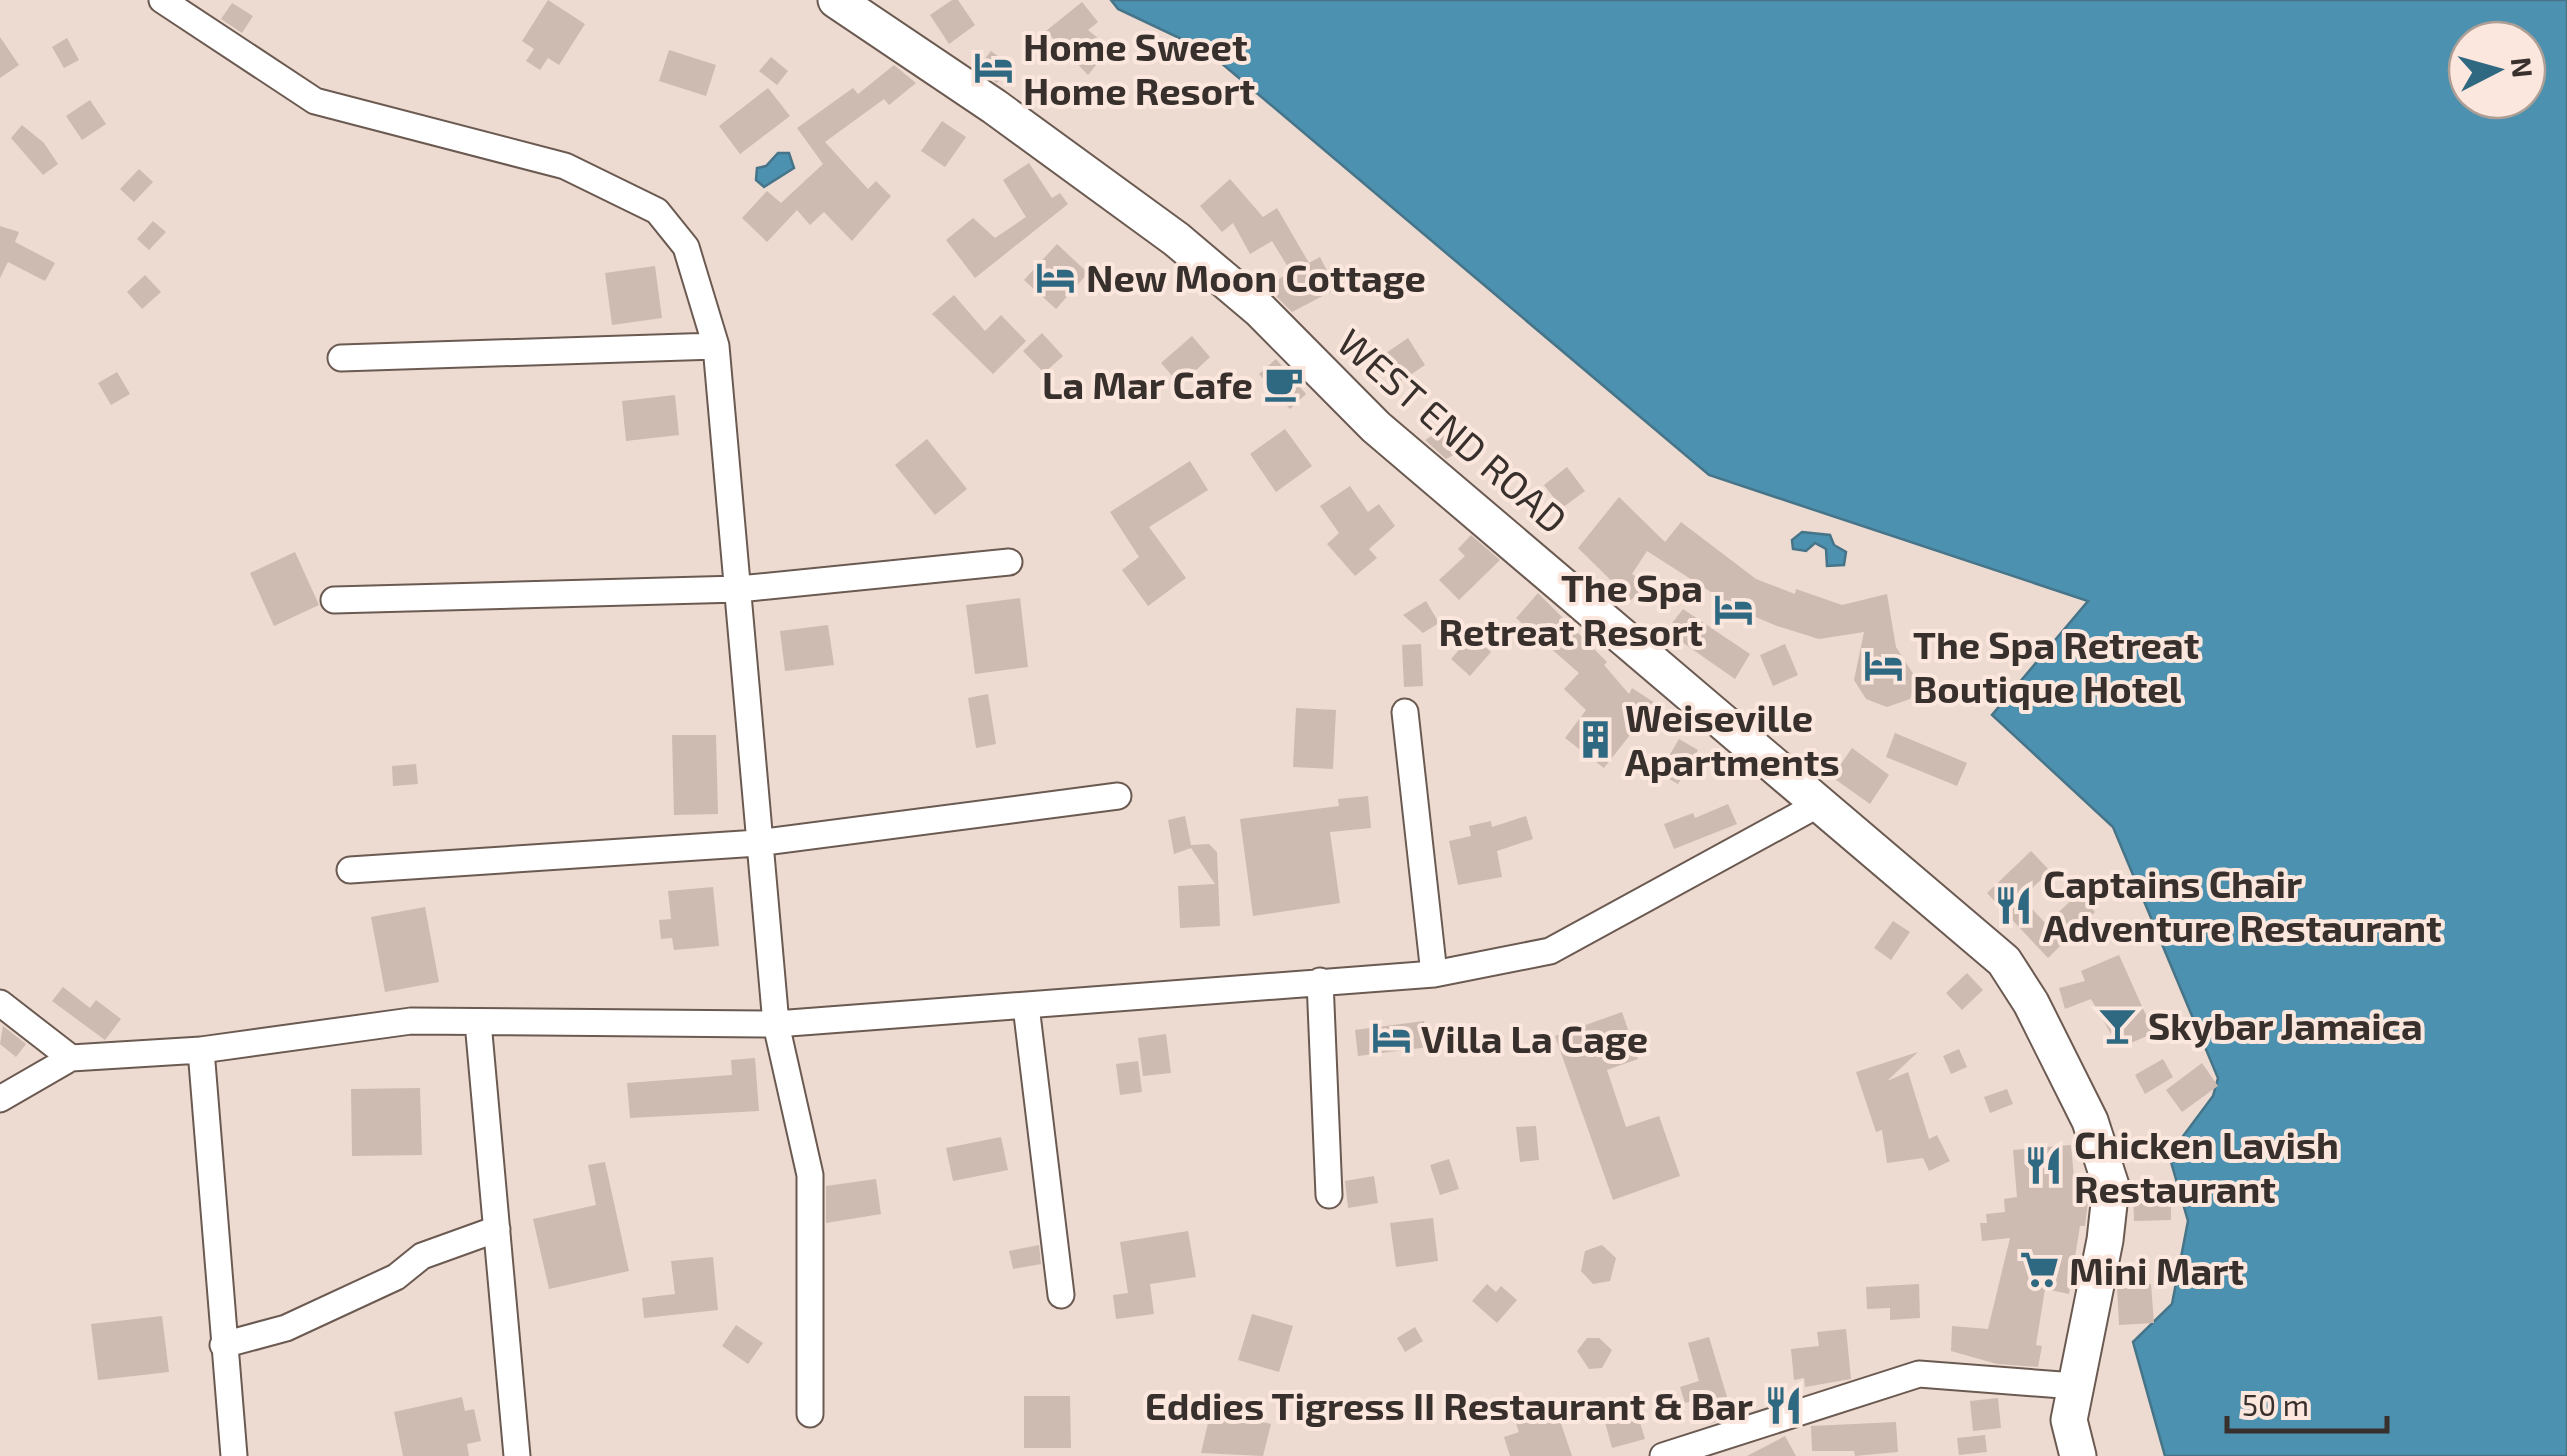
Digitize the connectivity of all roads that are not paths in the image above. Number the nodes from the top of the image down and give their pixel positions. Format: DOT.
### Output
graph roads {
  1 [pos="162,0"];
  2 [pos="836,0"];
  3 [pos="716,346"];
  4 [pos="340,358"];
  5 [pos="1009,562"];
  6 [pos="739,589"];
  7 [pos="334,600"];
  8 [pos="1406,712"];
  9 [pos="1118,796"];
  10 [pos="1819,804"];
  11 [pos="758,843"];
  12 [pos="350,870"];
  13 [pos="1434,974"];
  14 [pos="1320,981"];
  15 [pos="0,1003"];
  16 [pos="1026,1006"];
  17 [pos="478,1022"];
  18 [pos="776,1024"];
  19 [pos="201,1050"];
  20 [pos="71,1058"];
  21 [pos="0,1099"];
  22 [pos="1329,1195"];
  23 [pos="497,1228"];
  24 [pos="1061,1296"];
  25 [pos="223,1345"];
  26 [pos="2075,1386"];
  27 [pos="810,1414"];
  28 [pos="234,1456"];
  29 [pos="518,1456"];
  30 [pos="1663,1456"];
  31 [pos="2078,1456"];
  1 -- 3 [label="street"];
  2 -- 10 [label="main road, WEST END ROAD"];
  3 -- 4 [label="street"];
  3 -- 6 [label="street"];
  5 -- 6 [label="street"];
  6 -- 7 [label="street"];
  6 -- 11 [label="street"];
  8 -- 13 [label="street"];
  9 -- 11 [label="street"];
  10 -- 13 [label="street"];
  10 -- 26 [label="main road, WEST END ROAD"];
  11 -- 12 [label="street"];
  11 -- 18 [label="street"];
  13 -- 14 [label="street"];
  14 -- 16 [label="street"];
  14 -- 22 [label="street"];
  15 -- 20 [label="street"];
  16 -- 18 [label="street"];
  16 -- 24 [label="street"];
  17 -- 18 [label="street"];
  17 -- 19 [label="street"];
  17 -- 23 [label="street"];
  18 -- 27 [label="street"];
  19 -- 20 [label="street"];
  19 -- 25 [label="street"];
  20 -- 21 [label="street"];
  23 -- 25 [label="street"];
  23 -- 29 [label="street"];
  25 -- 28 [label="street"];
  26 -- 30 [label="street"];
  26 -- 31 [label="main road, WEST END ROAD"];
}
